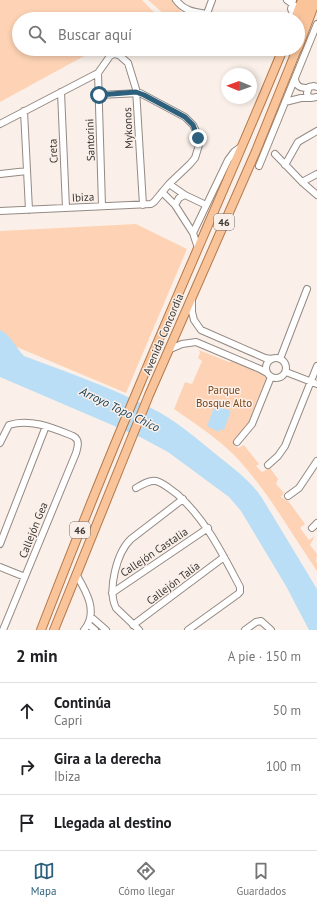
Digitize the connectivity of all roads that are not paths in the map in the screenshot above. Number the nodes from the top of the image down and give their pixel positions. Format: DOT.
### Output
graph roads {
  1 [pos="176,0"];
  2 [pos="212,0"];
  3 [pos="302,0"];
  4 [pos="310,0"];
  5 [pos="316,0"];
  6 [pos="290,1"];
  7 [pos="191,12"];
  8 [pos="208,12"];
  9 [pos="292,12"];
  10 [pos="308,13"];
  11 [pos="305,24"];
  12 [pos="317,24"];
  13 [pos="305,55"];
  14 [pos="110,56"];
  15 [pos="120,56"];
  16 [pos="280,56"];
  17 [pos="295,56"];
  18 [pos="305,56"];
  19 [pos="98,73"];
  20 [pos="296,79"];
  21 [pos="314,86"];
  22 [pos="61,92"];
  23 [pos="136,92"];
  24 [pos="99,95"];
  25 [pos="314,98"];
  26 [pos="285,102"];
  27 [pos="24,111"];
  28 [pos="0,124"];
  29 [pos="317,131"];
  30 [pos="271,138"];
  31 [pos="244,145"];
  32 [pos="256,151"];
  33 [pos="275,154"];
  34 [pos="259,166"];
  35 [pos="285,166"];
  36 [pos="27,171"];
  37 [pos="0,174"];
  38 [pos="317,174"];
  39 [pos="302,182"];
  40 [pos="170,184"];
  41 [pos="162,192"];
  42 [pos="185,195"];
  43 [pos="317,195"];
  44 [pos="143,205"];
  45 [pos="175,205"];
  46 [pos="206,205"];
  47 [pos="102,206"];
  48 [pos="66,208"];
  49 [pos="29,210"];
  50 [pos="0,211"];
  51 [pos="194,233"];
  52 [pos="198,248"];
  53 [pos="307,289"];
  54 [pos="192,296"];
  55 [pos="201,330"];
  56 [pos="196,342"];
  57 [pos="230,343"];
  58 [pos="168,350"];
  59 [pos="225,354"];
  60 [pos="272,359"];
  61 [pos="280,359"];
  62 [pos="317,366"];
  63 [pos="286,372"];
  64 [pos="269,375"];
  65 [pos="310,382"];
  66 [pos="317,384"];
  67 [pos="46,426"];
  68 [pos="238,442"];
  69 [pos="0,443"];
  70 [pos="317,462"];
  71 [pos="268,465"];
  72 [pos="136,488"];
  73 [pos="288,496"];
  74 [pos="183,500"];
  75 [pos="208,528"];
  76 [pos="0,544"];
  77 [pos="224,557"];
  78 [pos="0,567"];
  79 [pos="76,574"];
  80 [pos="25,577"];
  81 [pos="112,593"];
  82 [pos="91,617"];
  83 [pos="88,624"];
  84 [pos="133,625"];
  85 [pos="3,630"];
  86 [pos="40,630"];
  87 [pos="54,630"];
  88 [pos="84,630"];
  89 [pos="95,630"];
  90 [pos="106,630"];
  91 [pos="139,630"];
  92 [pos="188,630"];
  93 [pos="245,630"];
  94 [pos="271,630"];
  1 -- 7 [label="street"];
  2 -- 8 [label="street"];
  3 -- 10 [label="main road, Avenida Concordia / 46"];
  4 -- 10 [label="main road"];
  5 -- 10 [label="main road, Avenida Concordia / 46"];
  6 -- 9 [label="street"];
  6 -- 10 [label="street"];
  10 -- 11 [label="main road, Avenida Concordia / 46"];
  12 -- 13 [label="street"];
  14 -- 19 [label="street, Mykonos"];
  15 -- 23 [label="street, Mykonos"];
  16 -- 31 [label="main road, Avenida Concordia / 46"];
  17 -- 32 [label="main road, Avenida Concordia / 46"];
  18 -- 20 [label="street"];
  19 -- 22 [label="street"];
  19 -- 24 [label="street, Santorini"];
  20 -- 21 [label="street"];
  20 -- 26 [label="street"];
  21 -- 25 [label="street"];
  22 -- 27 [label="street"];
  22 -- 48 [label="street, Creta"];
  23 -- 24 [label="street"];
  23 -- 40 [label="street, Ibiza"];
  23 -- 44 [label="street, Mykonos"];
  24 -- 47 [label="street, Santorini"];
  25 -- 26 [label="street"];
  26 -- 30 [label="street"];
  27 -- 28 [label="street"];
  27 -- 36 [label="street"];
  29 -- 35 [label="street"];
  30 -- 32 [label="street"];
  30 -- 34 [label="street"];
  31 -- 46 [label="street"];
  31 -- 52 [label="main road, Avenida Concordia / 46"];
  32 -- 54 [label="main road, Avenida Concordia / 46"];
  33 -- 35 [label="street"];
  35 -- 39 [label="street"];
  36 -- 37 [label="street"];
  36 -- 49 [label="street"];
  38 -- 39 [label="street"];
  39 -- 43 [label="street"];
  40 -- 41 [label="street, Ibiza"];
  40 -- 42 [label="street"];
  41 -- 44 [label="street, Ibiza"];
  41 -- 45 [label="street"];
  42 -- 45 [label="street"];
  42 -- 46 [label="street"];
  44 -- 47 [label="street, Ibiza"];
  45 -- 51 [label="street"];
  46 -- 51 [label="street"];
  47 -- 48 [label="street, Ibiza"];
  48 -- 49 [label="street, Ibiza"];
  49 -- 50 [label="street, Ibiza"];
  51 -- 52 [label="street"];
  52 -- 86 [label="main road, Avenida Concordia / 46"];
  53 -- 61 [label="street"];
  54 -- 55 [label="street"];
  54 -- 58 [label="main road, Avenida Concordia / 46"];
  55 -- 56 [label="street"];
  55 -- 57 [label="street"];
  56 -- 58 [label="street"];
  56 -- 59 [label="street"];
  57 -- 59 [label="street"];
  57 -- 60 [label="street"];
  58 -- 79 [label="main road, Avenida Concordia / 46"];
  59 -- 64 [label="street"];
  60 -- 61 [label="street"];
  60 -- 64 [label="street"];
  61 -- 63 [label="street"];
  62 -- 65 [label="street"];
  63 -- 64 [label="street"];
  63 -- 65 [label="street"];
  64 -- 68 [label="street"];
  65 -- 66 [label="street"];
  65 -- 71 [label="street"];
  67 -- 69 [label="street"];
  67 -- 76 [label="street"];
  67 -- 80 [label="street, Callejón Gea"];
  70 -- 73 [label="street"];
  72 -- 74 [label="street"];
  74 -- 75 [label="street"];
  74 -- 81 [label="street"];
  75 -- 77 [label="street"];
  75 -- 81 [label="street, Callejón Castalia"];
  77 -- 84 [label="street, Callejón Talía"];
  77 -- 92 [label="street"];
  78 -- 80 [label="street"];
  79 -- 82 [label="street"];
  79 -- 87 [label="main road, Avenida Concordia / 46"];
  80 -- 85 [label="street, Callejón Gea"];
  81 -- 84 [label="street"];
  82 -- 83 [label="street"];
  82 -- 90 [label="street"];
  83 -- 88 [label="street"];
  83 -- 89 [label="street"];
  84 -- 91 [label="street"];
  93 -- 94 [label="street"];
}
